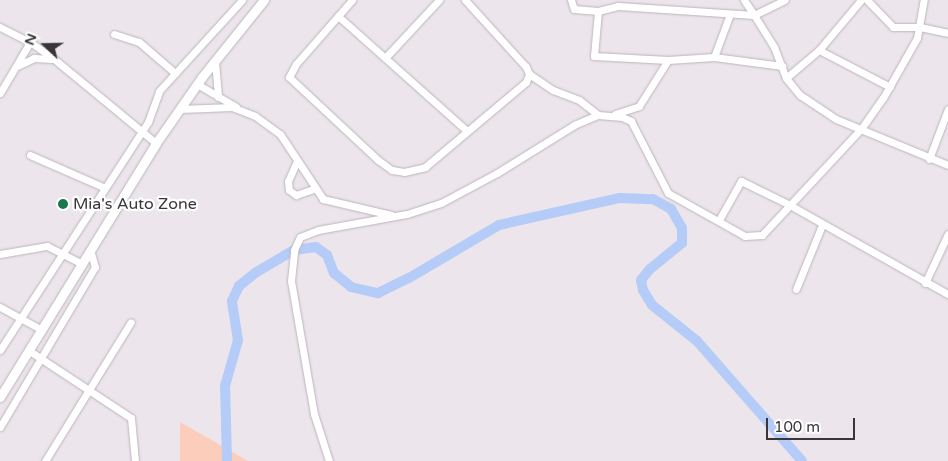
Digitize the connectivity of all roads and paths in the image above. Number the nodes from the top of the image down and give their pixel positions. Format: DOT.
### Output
graph roads {
  1 [pos="242,0"];
  2 [pos="352,0"];
  3 [pos="439,0"];
  4 [pos="465,0"];
  5 [pos="571,0"];
  6 [pos="744,0"];
  7 [pos="785,0"];
  8 [pos="861,0"];
  9 [pos="867,0"];
  10 [pos="924,0"];
  11 [pos="260,1"];
  12 [pos="618,3"];
  13 [pos="598,11"];
  14 [pos="730,14"];
  15 [pos="754,15"];
  16 [pos="338,16"];
  17 [pos="0,27"];
  18 [pos="920,27"];
  19 [pos="948,33"];
  20 [pos="114,34"];
  21 [pos="30,42"];
  22 [pos="819,50"];
  23 [pos="714,57"];
  24 [pos="385,58"];
  25 [pos="54,59"];
  26 [pos="668,60"];
  27 [pos="215,61"];
  28 [pos="782,66"];
  29 [pos="15,68"];
  30 [pos="175,73"];
  31 [pos="529,74"];
  32 [pos="786,78"];
  33 [pos="197,84"];
  34 [pos="890,87"];
  35 [pos="0,93"];
  36 [pos="218,97"];
  37 [pos="238,108"];
  38 [pos="180,109"];
  39 [pos="948,109"];
  40 [pos="598,115"];
  41 [pos="612,115"];
  42 [pos="861,129"];
  43 [pos="467,131"];
  44 [pos="141,134"];
  45 [pos="156,143"];
  46 [pos="30,155"];
  47 [pos="929,159"];
  48 [pos="297,161"];
  49 [pos="948,165"];
  50 [pos="103,187"];
  51 [pos="314,189"];
  52 [pos="788,204"];
  53 [pos="394,216"];
  54 [pos="720,220"];
  55 [pos="822,225"];
  56 [pos="948,234"];
  57 [pos="90,250"];
  58 [pos="0,254"];
  59 [pos="64,255"];
  60 [pos="82,264"];
  61 [pos="925,283"];
  62 [pos="796,289"];
  63 [pos="948,294"];
  64 [pos="0,307"];
  65 [pos="18,319"];
  66 [pos="131,322"];
  67 [pos="42,330"];
  68 [pos="0,350"];
  69 [pos="28,350"];
  70 [pos="43,359"];
  71 [pos="91,390"];
  72 [pos="0,397"];
  73 [pos="0,427"];
  74 [pos="45,461"];
  75 [pos="136,461"];
  76 [pos="329,461"];
  1 -- 30 [label="street"];
  2 -- 16 [label="street"];
  3 -- 24 [label="street"];
  4 -- 31 [label="street"];
  5 -- 13 [label="street"];
  6 -- 15 [label="street"];
  7 -- 15 [label="street"];
  8 -- 22 [label="street"];
  9 -- 18 [label="street"];
  10 -- 18 [label="street"];
  11 -- 27 [label="street"];
  12 -- 13 [label="street"];
  12 -- 14 [label="street"];
  13 -- 26 [label="street"];
  14 -- 15 [label="street"];
  14 -- 23 [label="street"];
  15 -- 28 [label="street"];
  16 -- 24 [label="street"];
  16 -- 43 [label="street"];
  17 -- 21 [label="street"];
  18 -- 19 [label="street"];
  18 -- 34 [label="street"];
  20 -- 30 [label="street"];
  21 -- 25 [label="street"];
  21 -- 29 [label="street"];
  22 -- 32 [label="street"];
  22 -- 34 [label="street"];
  23 -- 26 [label="street"];
  23 -- 28 [label="street"];
  24 -- 43 [label="street"];
  25 -- 29 [label="street"];
  25 -- 44 [label="street"];
  26 -- 41 [label="street"];
  27 -- 33 [label="street"];
  27 -- 36 [label="street"];
  28 -- 32 [label="street"];
  29 -- 35 [label="street"];
  30 -- 44 [label="street"];
  31 -- 40 [label="street"];
  31 -- 43 [label="street"];
  32 -- 42 [label="street"];
  33 -- 36 [label="street"];
  33 -- 38 [label="street"];
  34 -- 42 [label="street"];
  36 -- 37 [label="street"];
  37 -- 38 [label="street"];
  37 -- 48 [label="street"];
  38 -- 45 [label="street"];
  39 -- 47 [label="street"];
  40 -- 41 [label="street"];
  40 -- 53 [label="street"];
  41 -- 54 [label="street"];
  42 -- 47 [label="street"];
  42 -- 52 [label="street"];
  44 -- 45 [label="street"];
  44 -- 50 [label="street"];
  45 -- 57 [label="street"];
  46 -- 50 [label="street"];
  47 -- 49 [label="street"];
  48 -- 51 [label="street"];
  48 -- 51 [label="street"];
  50 -- 59 [label="street"];
  51 -- 53 [label="street"];
  52 -- 54 [label="street"];
  52 -- 54 [label="street"];
  52 -- 55 [label="street"];
  53 -- 76 [label="street"];
  55 -- 61 [label="street"];
  55 -- 62 [label="street"];
  56 -- 61 [label="street"];
  57 -- 60 [label="street"];
  57 -- 70 [label="street"];
  58 -- 59 [label="street"];
  59 -- 60 [label="street"];
  59 -- 65 [label="street"];
  60 -- 67 [label="street"];
  61 -- 63 [label="street"];
  64 -- 65 [label="street"];
  65 -- 67 [label="street"];
  65 -- 68 [label="street"];
  66 -- 71 [label="street"];
  67 -- 69 [label="street"];
  69 -- 70 [label="street"];
  69 -- 72 [label="street"];
  70 -- 71 [label="street"];
  70 -- 73 [label="street"];
  71 -- 74 [label="street"];
  71 -- 75 [label="street"];
}
